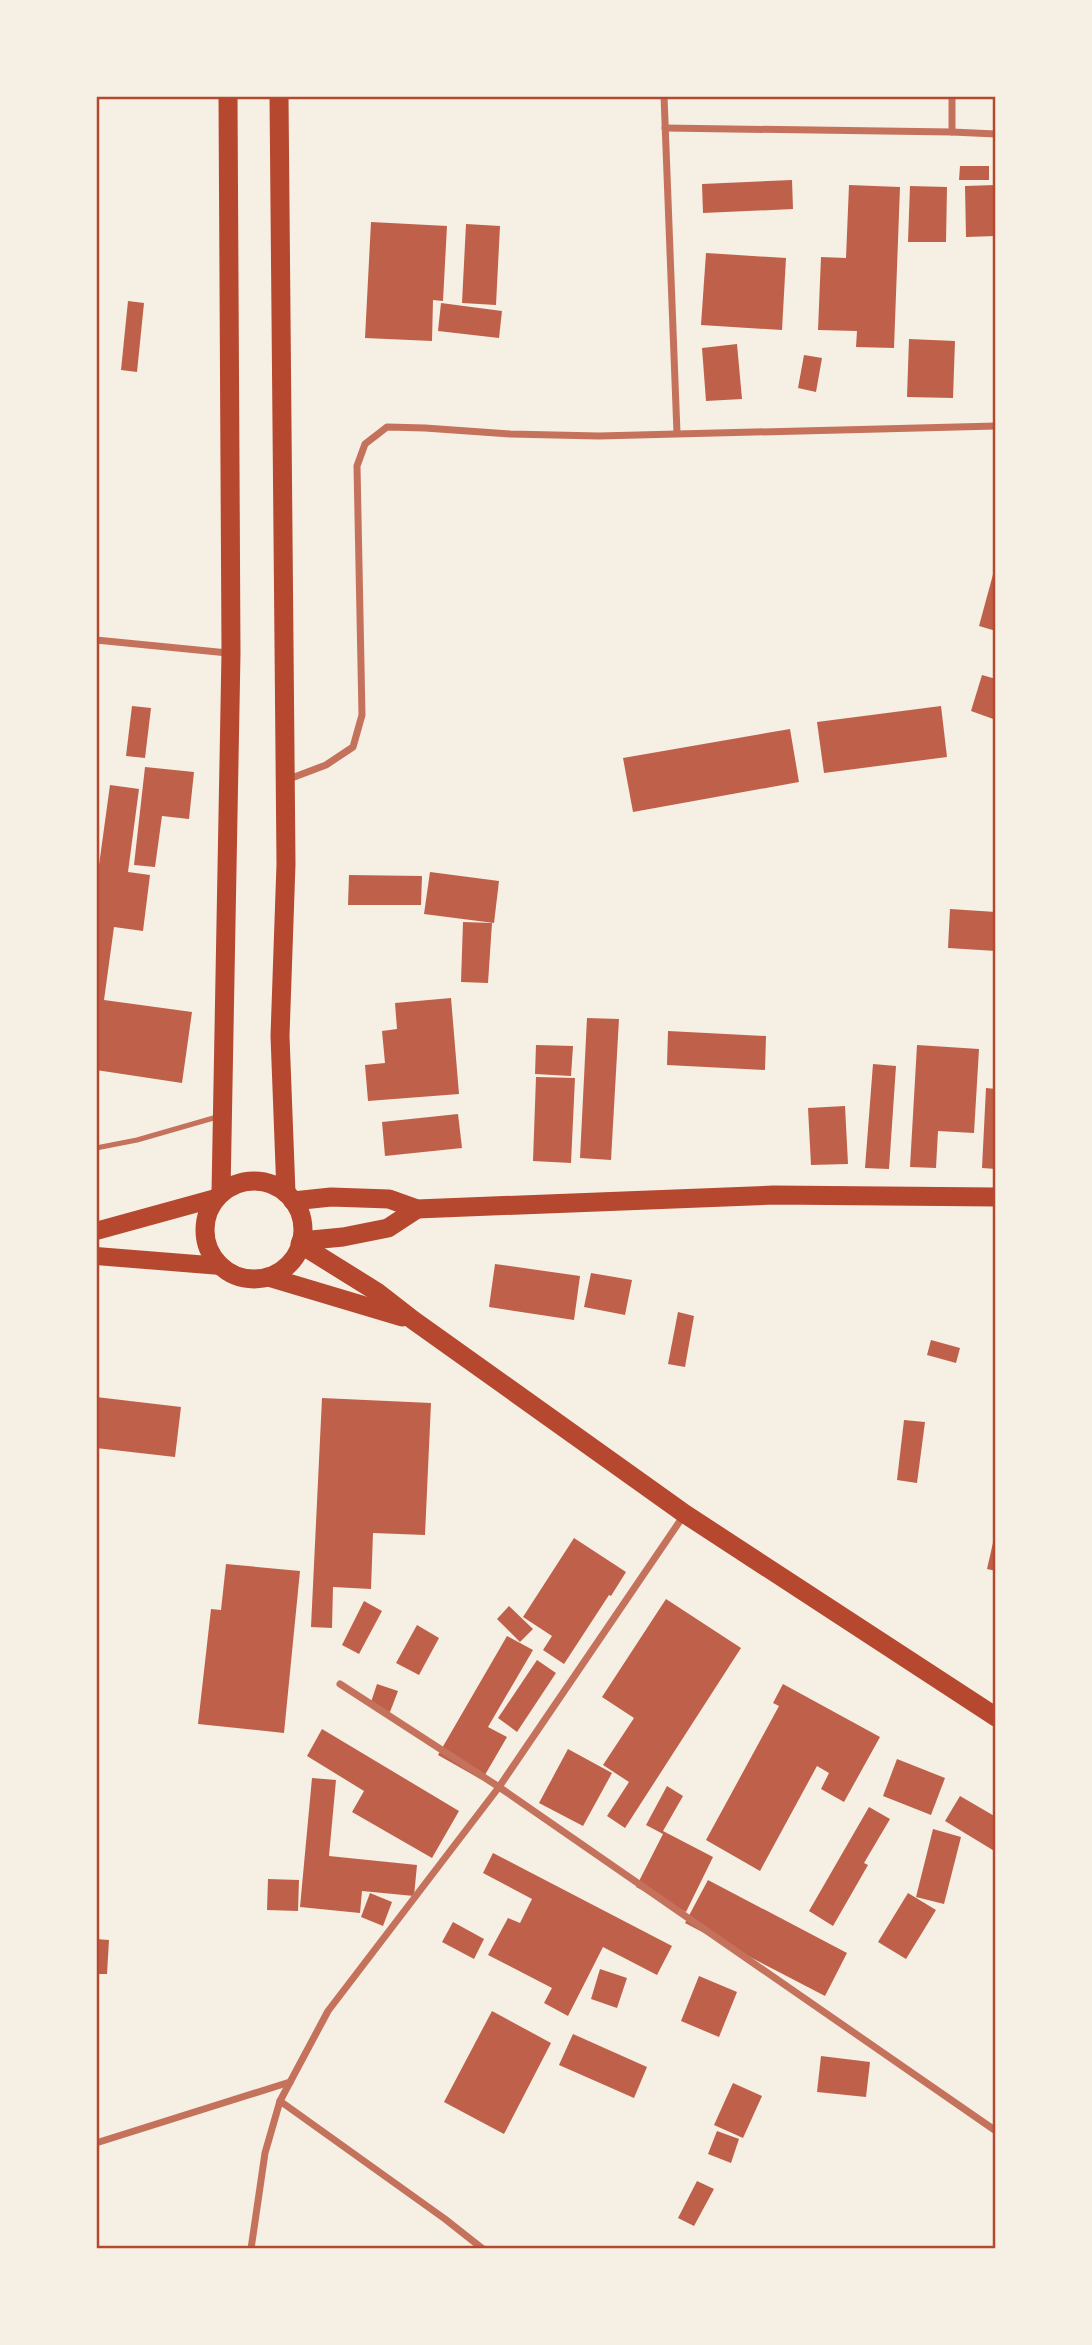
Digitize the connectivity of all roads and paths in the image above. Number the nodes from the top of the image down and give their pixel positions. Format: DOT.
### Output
graph roads {
  1 [pos="228,96"];
  2 [pos="279,96"];
  3 [pos="664,96"];
  4 [pos="952,96"];
  5 [pos="665,128"];
  6 [pos="952,132"];
  7 [pos="996,134"];
  8 [pos="996,426"];
  9 [pos="677,433"];
  10 [pos="96,640"];
  11 [pos="232,653"];
  12 [pos="285,780"];
  13 [pos="224,1115"];
  14 [pos="96,1148"];
  15 [pos="218,1196"];
  16 [pos="290,1197"];
  17 [pos="996,1197"];
  18 [pos="417,1209"];
  19 [pos="96,1231"];
  20 [pos="300,1242"];
  21 [pos="96,1256"];
  22 [pos="221,1266"];
  23 [pos="268,1276"];
  24 [pos="413,1320"];
  25 [pos="685,1514"];
  26 [pos="340,1684"];
  27 [pos="996,1717"];
  28 [pos="499,1787"];
  29 [pos="290,2082"];
  30 [pos="280,2101"];
  31 [pos="996,2131"];
  32 [pos="96,2143"];
  33 [pos="251,2249"];
  34 [pos="483,2249"];
  1 -- 11 [label="highway"];
  2 -- 12 [label="highway"];
  3 -- 5 [label="street"];
  4 -- 6 [label="street"];
  5 -- 6 [label="street"];
  5 -- 9 [label="street"];
  6 -- 7 [label="street"];
  8 -- 9 [label="street"];
  9 -- 12 [label="street"];
  10 -- 11 [label="street"];
  11 -- 13 [label="highway"];
  12 -- 16 [label="highway"];
  13 -- 14 [label="lane"];
  13 -- 15 [label="highway"];
  15 -- 16 [label="highway"];
  15 -- 19 [label="main road"];
  15 -- 22 [label="highway"];
  16 -- 18 [label="highway"];
  16 -- 20 [label="highway"];
  17 -- 18 [label="highway"];
  18 -- 20 [label="highway"];
  20 -- 23 [label="highway"];
  20 -- 24 [label="highway"];
  21 -- 22 [label="main road"];
  22 -- 23 [label="highway"];
  23 -- 24 [label="highway"];
  24 -- 25 [label="highway"];
  25 -- 27 [label="highway"];
  25 -- 28 [label="street"];
  26 -- 28 [label="street"];
  28 -- 29 [label="street"];
  28 -- 31 [label="street"];
  29 -- 30 [label="street"];
  29 -- 32 [label="street"];
  30 -- 33 [label="street"];
  30 -- 34 [label="street"];
}
